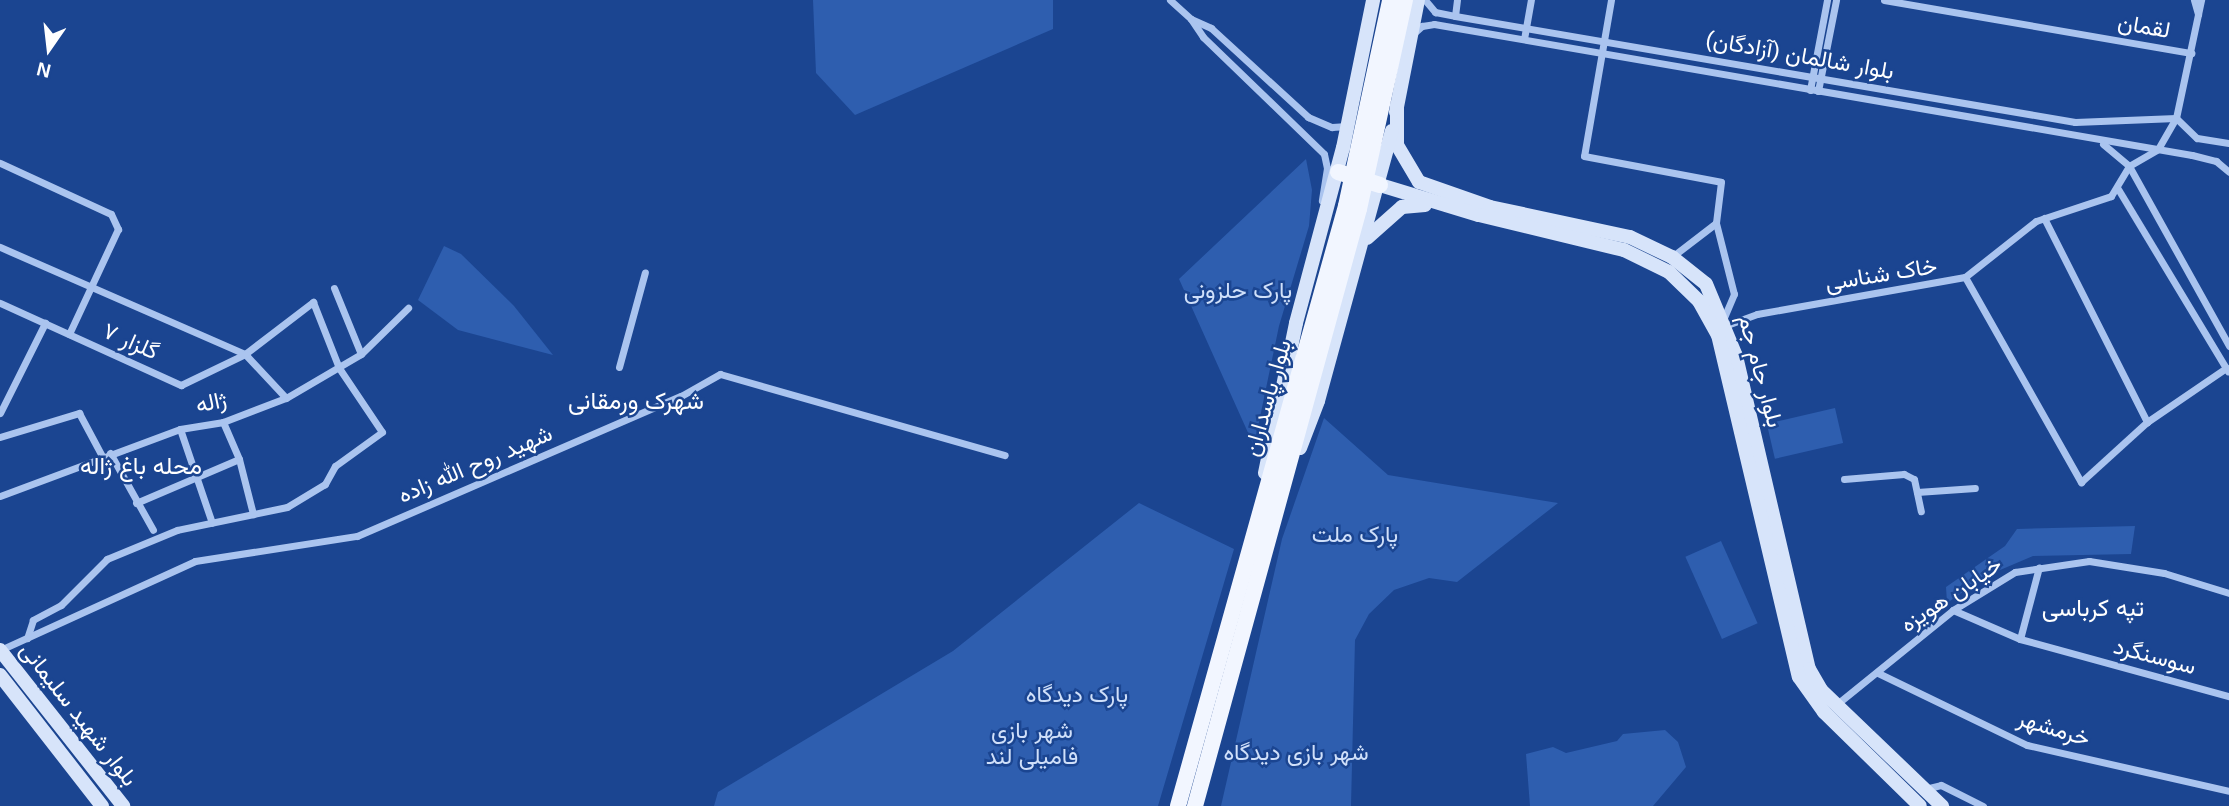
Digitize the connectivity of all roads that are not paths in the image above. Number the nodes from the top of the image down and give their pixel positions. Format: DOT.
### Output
graph roads {
  1 [pos="1170,0"];
  2 [pos="1373,0"];
  3 [pos="1391,0"];
  4 [pos="1405,0"];
  5 [pos="1418,0"];
  6 [pos="1425,0"];
  7 [pos="1457,0"];
  8 [pos="1531,0"];
  9 [pos="1611,0"];
  10 [pos="1827,0"];
  11 [pos="1836,0"];
  12 [pos="1884,0"];
  13 [pos="2194,0"];
  14 [pos="2201,0"];
  15 [pos="2198,15"];
  16 [pos="1455,16"];
  17 [pos="1191,19"];
  18 [pos="1526,28"];
  19 [pos="1410,37"];
  20 [pos="1524,40"];
  21 [pos="1606,41"];
  22 [pos="2191,53"];
  23 [pos="1604,54"];
  24 [pos="1816,78"];
  25 [pos="1271,84"];
  26 [pos="1814,90"];
  27 [pos="1262,94"];
  28 [pos="1949,100"];
  29 [pos="1397,105"];
  30 [pos="1946,113"];
  31 [pos="2176,118"];
  32 [pos="1348,126"];
  33 [pos="2093,140"];
  34 [pos="2229,143"];
  35 [pos="2158,149"];
  36 [pos="0,163"];
  37 [pos="2129,166"];
  38 [pos="1338,172"];
  39 [pos="2229,172"];
  40 [pos="1380,185"];
  41 [pos="2119,189"];
  42 [pos="1444,206"];
  43 [pos="2044,218"];
  44 [pos="1716,223"];
  45 [pos="1321,234"];
  46 [pos="1601,237"];
  47 [pos="1364,242"];
  48 [pos="0,247"];
  49 [pos="1672,257"];
  50 [pos="645,272"];
  51 [pos="1965,277"];
  52 [pos="334,288"];
  53 [pos="91,290"];
  54 [pos="0,303"];
  55 [pos="408,308"];
  56 [pos="1725,321"];
  57 [pos="45,323"];
  58 [pos="69,334"];
  59 [pos="2229,346"];
  60 [pos="245,354"];
  61 [pos="360,354"];
  62 [pos="619,367"];
  63 [pos="338,368"];
  64 [pos="2228,370"];
  65 [pos="285,398"];
  66 [pos="0,413"];
  67 [pos="223,422"];
  68 [pos="2147,422"];
  69 [pos="180,429"];
  70 [pos="0,437"];
  71 [pos="106,455"];
  72 [pos="1004,455"];
  73 [pos="239,460"];
  74 [pos="197,476"];
  75 [pos="1844,479"];
  76 [pos="1975,488"];
  77 [pos="1917,492"];
  78 [pos="0,496"];
  79 [pos="136,503"];
  80 [pos="1921,510"];
  81 [pos="253,514"];
  82 [pos="1265,516"];
  83 [pos="212,523"];
  84 [pos="153,530"];
  85 [pos="2039,567"];
  86 [pos="2229,593"];
  87 [pos="1953,610"];
  88 [pos="27,638"];
  89 [pos="2020,639"];
  90 [pos="0,650"];
  91 [pos="1878,673"];
  92 [pos="0,675"];
  93 [pos="2229,696"];
  94 [pos="1837,705"];
  95 [pos="1926,789"];
  96 [pos="2229,791"];
  97 [pos="102,806"];
  98 [pos="123,806"];
  99 [pos="1178,806"];
  100 [pos="1195,806"];
  101 [pos="1920,806"];
  102 [pos="1942,806"];
  103 [pos="1983,806"];
  1 -- 17 [label="street"];
  2 -- 32 [label="main road"];
  3 -- 82 [label="main road, بلوار پاسداران"];
  4 -- 82 [label="main road, بلوار پاسداران"];
  5 -- 19 [label="main road"];
  6 -- 16 [label="street, بلوار شالمان (آزادگان)"];
  7 -- 16 [label="street"];
  8 -- 18 [label="street"];
  9 -- 21 [label="street"];
  10 -- 24 [label="street"];
  11 -- 24 [label="street"];
  12 -- 22 [label="street, لقمان"];
  13 -- 15 [label="street"];
  14 -- 15 [label="street"];
  15 -- 22 [label="street"];
  16 -- 18 [label="street, بلوار شالمان (آزادگان)"];
  17 -- 25 [label="street"];
  17 -- 27 [label="street"];
  18 -- 20 [label="street"];
  18 -- 21 [label="street, بلوار شالمان (آزادگان)"];
  19 -- 20 [label="street, بلوار شالمان (آزادگان)"];
  19 -- 29 [label="main road"];
  20 -- 23 [label="street, بلوار شالمان (آزادگان)"];
  21 -- 23 [label="street"];
  21 -- 24 [label="street, بلوار شالمان (آزادگان)"];
  22 -- 31 [label="street"];
  23 -- 26 [label="street, بلوار شالمان (آزادگان)"];
  23 -- 44 [label="street"];
  24 -- 26 [label="street"];
  24 -- 28 [label="street, بلوار شالمان (آزادگان)"];
  25 -- 27 [label="street"];
  25 -- 32 [label="street"];
  26 -- 30 [label="street, بلوار شالمان (آزادگان)"];
  27 -- 45 [label="street"];
  28 -- 30 [label="street"];
  28 -- 31 [label="street, بلوار شالمان (آزادگان)"];
  29 -- 40 [label="main road"];
  29 -- 46 [label="main road, بلوار جام جم"];
  30 -- 33 [label="street, بلوار شالمان (آزادگان)"];
  31 -- 34 [label="street"];
  31 -- 35 [label="street"];
  32 -- 38 [label="main road"];
  33 -- 35 [label="street, بلوار شالمان (آزادگان)"];
  33 -- 37 [label="street"];
  35 -- 37 [label="street"];
  35 -- 39 [label="street, بلوار شالمان (آزادگان)"];
  36 -- 53 [label="street"];
  37 -- 41 [label="street"];
  37 -- 59 [label="street"];
  38 -- 40 [label="main road"];
  38 -- 45 [label="main road"];
  40 -- 42 [label="main road, بلوار جام جم"];
  40 -- 47 [label="main road"];
  41 -- 43 [label="street, خاک شناسی"];
  41 -- 64 [label="street"];
  42 -- 46 [label="main road, بلوار جام جم"];
  42 -- 47 [label="main road"];
  43 -- 51 [label="street, خاک شناسی"];
  43 -- 68 [label="street"];
  44 -- 49 [label="street"];
  44 -- 56 [label="street"];
  45 -- 82 [label="main road"];
  46 -- 49 [label="main road, بلوار جام جم"];
  46 -- 101 [label="main road, بلوار جام جم"];
  47 -- 82 [label="main road"];
  48 -- 53 [label="street"];
  49 -- 56 [label="main road, بلوار جام جم"];
  50 -- 62 [label="street"];
  51 -- 56 [label="street, خاک شناسی"];
  51 -- 68 [label="street"];
  52 -- 61 [label="street"];
  53 -- 58 [label="street"];
  53 -- 60 [label="street"];
  54 -- 57 [label="street, گلزار ۷"];
  55 -- 61 [label="street, ژاله"];
  56 -- 94 [label="main road, بلوار جام جم"];
  57 -- 58 [label="street, گلزار ۷"];
  57 -- 66 [label="street"];
  58 -- 60 [label="street, گلزار ۷"];
  60 -- 63 [label="street"];
  60 -- 65 [label="street"];
  61 -- 63 [label="street, ژاله"];
  63 -- 65 [label="street, ژاله"];
  63 -- 81 [label="street"];
  64 -- 68 [label="street"];
  65 -- 67 [label="street, ژاله"];
  67 -- 69 [label="street, ژاله"];
  67 -- 73 [label="street"];
  69 -- 71 [label="street, ژاله"];
  69 -- 74 [label="street"];
  70 -- 71 [label="street"];
  71 -- 78 [label="street, ژاله"];
  71 -- 79 [label="street"];
  72 -- 88 [label="street, شهید روح الله زاده"];
  73 -- 74 [label="street"];
  73 -- 81 [label="street"];
  74 -- 79 [label="street"];
  74 -- 83 [label="street"];
  75 -- 77 [label="street"];
  76 -- 77 [label="street"];
  77 -- 80 [label="street"];
  79 -- 84 [label="street"];
  81 -- 83 [label="street"];
  82 -- 99 [label="main road, بلوار پاسداران"];
  82 -- 100 [label="main road, بلوار پاسداران"];
  83 -- 88 [label="street"];
  85 -- 86 [label="street, خیابان هویزه"];
  85 -- 87 [label="street, خیابان هویزه"];
  85 -- 89 [label="street"];
  87 -- 89 [label="street, سوسنگرد"];
  87 -- 91 [label="street, خیابان هویزه"];
  88 -- 90 [label="street, شهید روح الله زاده"];
  89 -- 93 [label="street, سوسنگرد"];
  90 -- 98 [label="main road, بلوار شهید سلیمانی"];
  91 -- 94 [label="street, خیابان هویزه"];
  91 -- 96 [label="street, خرمشهر"];
  92 -- 97 [label="main road, بلوار شهید سلیمانی"];
  94 -- 95 [label="main road, بلوار جام جم"];
  95 -- 102 [label="main road, بلوار جام جم"];
  95 -- 103 [label="street"];
}
